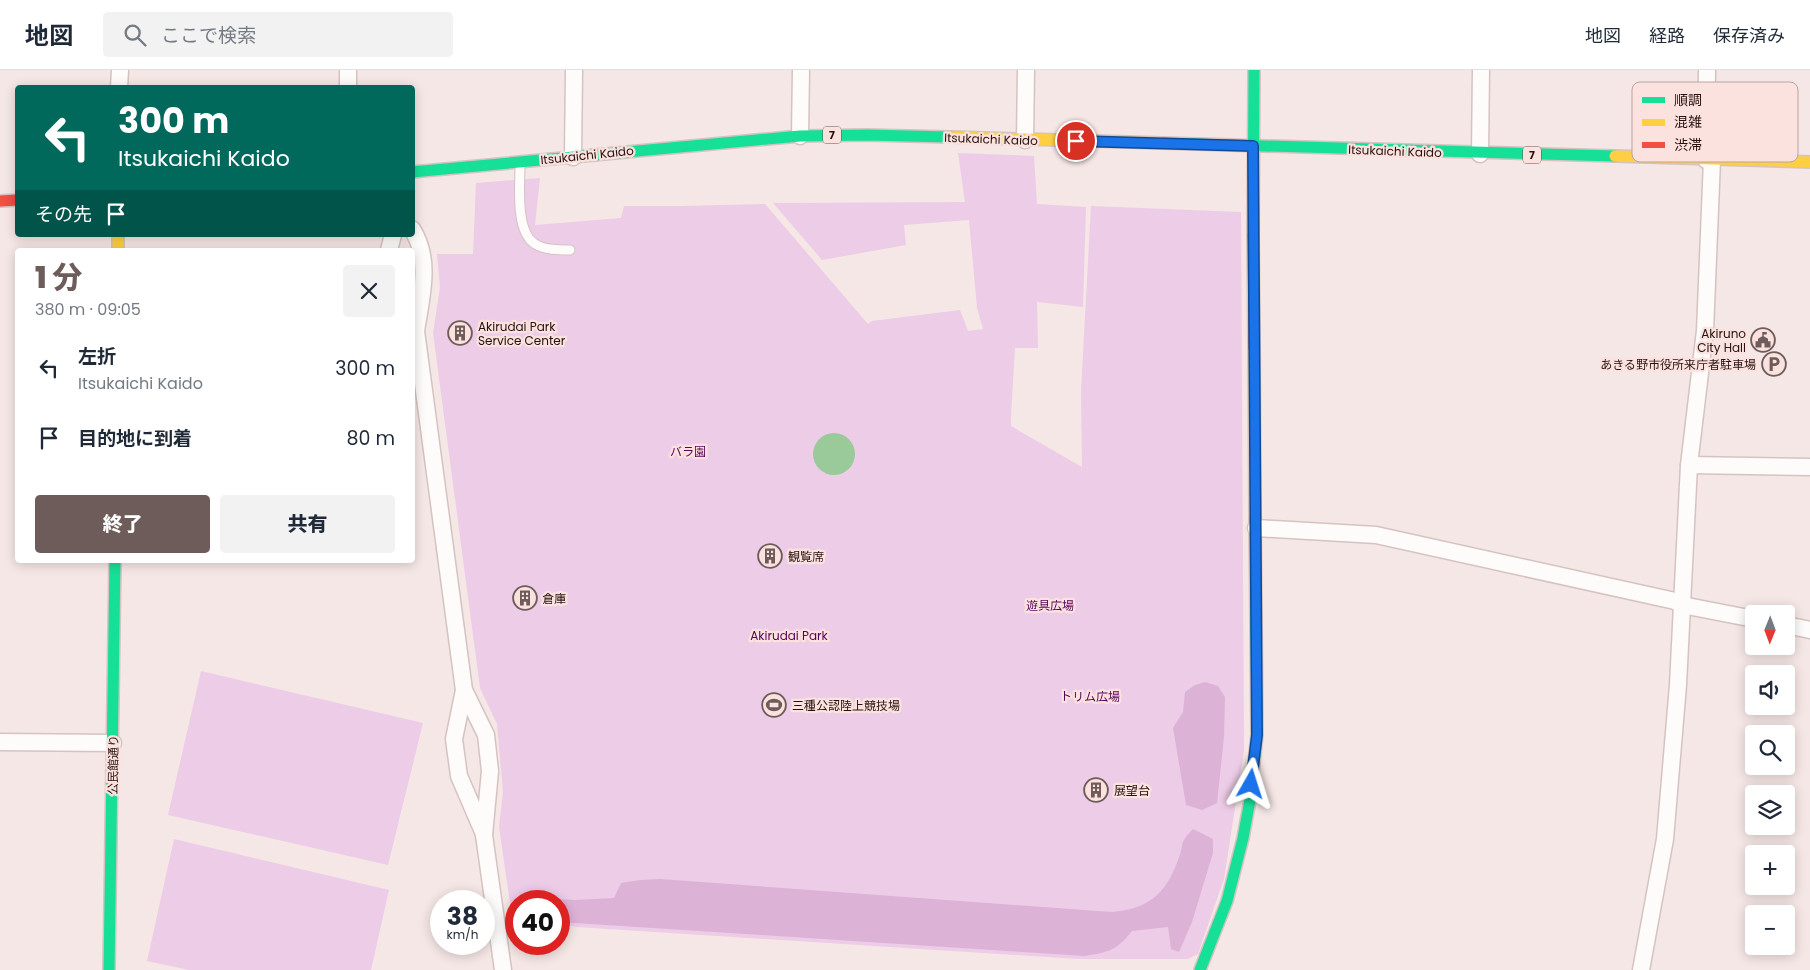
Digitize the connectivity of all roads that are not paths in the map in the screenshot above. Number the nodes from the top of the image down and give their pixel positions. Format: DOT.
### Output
graph roads {
  1 [pos="120,70"];
  2 [pos="348,70"];
  3 [pos="574,70"];
  4 [pos="800,70"];
  5 [pos="1026,70"];
  6 [pos="1242,70"];
  7 [pos="1254,70"];
  8 [pos="1481,70"];
  9 [pos="119,85"];
  10 [pos="348,85"];
  11 [pos="1255,86"];
  12 [pos="800,136"];
  13 [pos="1025,140"];
  14 [pos="1253,146"];
  15 [pos="1480,154"];
  16 [pos="573,157"];
  17 [pos="1632,158"];
  18 [pos="520,162"];
  19 [pos="1709,162"];
  20 [pos="415,172"];
  21 [pos="15,200"];
  22 [pos="0,201"];
  23 [pos="415,237"];
  24 [pos="570,250"];
  25 [pos="425,277"];
  26 [pos="415,292"];
  27 [pos="415,323"];
  28 [pos="415,342"];
  29 [pos="417,369"];
  30 [pos="1689,465"];
  31 [pos="1810,467"];
  32 [pos="1256,528"];
  33 [pos="115,563"];
  34 [pos="1682,606"];
  35 [pos="1745,617"];
  36 [pos="1795,627"];
  37 [pos="1810,630"];
  38 [pos="464,690"];
  39 [pos="482,728"];
  40 [pos="456,730"];
  41 [pos="0,742"];
  42 [pos="113,743"];
  43 [pos="490,780"];
  44 [pos="462,786"];
  45 [pos="484,835"];
  46 [pos="109,970"];
  47 [pos="503,970"];
  48 [pos="1200,970"];
  49 [pos="1641,970"];
  1 -- 9 [label="street"];
  2 -- 10 [label="street"];
  3 -- 16 [label="street"];
  4 -- 12 [label="street"];
  5 -- 13 [label="street"];
  6 -- 11 [label="main road"];
  7 -- 11 [label="main road"];
  8 -- 15 [label="street"];
  11 -- 14 [label="main road"];
  12 -- 13 [label="main road, Itsukaichi Kaido / 7"];
  12 -- 16 [label="main road, Itsukaichi Kaido / 7"];
  13 -- 14 [label="main road, Itsukaichi Kaido / 7"];
  14 -- 15 [label="main road, Itsukaichi Kaido / 7"];
  14 -- 32 [label="main road"];
  15 -- 17 [label="main road, Itsukaichi Kaido / 7"];
  16 -- 18 [label="main road, Itsukaichi Kaido / 7"];
  18 -- 20 [label="main road, Itsukaichi Kaido / 7"];
  18 -- 24 [label="lane"];
  19 -- 30 [label="street"];
  21 -- 22 [label="main road"];
  23 -- 25 [label="street"];
  25 -- 26 [label="street"];
  25 -- 27 [label="street"];
  28 -- 29 [label="street"];
  29 -- 38 [label="street"];
  30 -- 31 [label="street"];
  30 -- 34 [label="street"];
  32 -- 34 [label="street"];
  32 -- 48 [label="main road"];
  33 -- 42 [label="main road, 公民館通り"];
  34 -- 35 [label="street"];
  34 -- 49 [label="street"];
  36 -- 37 [label="street"];
  38 -- 39 [label="street"];
  38 -- 40 [label="street"];
  39 -- 40 [label="street"];
  39 -- 43 [label="street"];
  40 -- 44 [label="street"];
  41 -- 42 [label="street"];
  42 -- 46 [label="main road, 公民館通り"];
  43 -- 44 [label="street"];
  43 -- 45 [label="street"];
  44 -- 45 [label="street"];
  45 -- 47 [label="street"];
}
